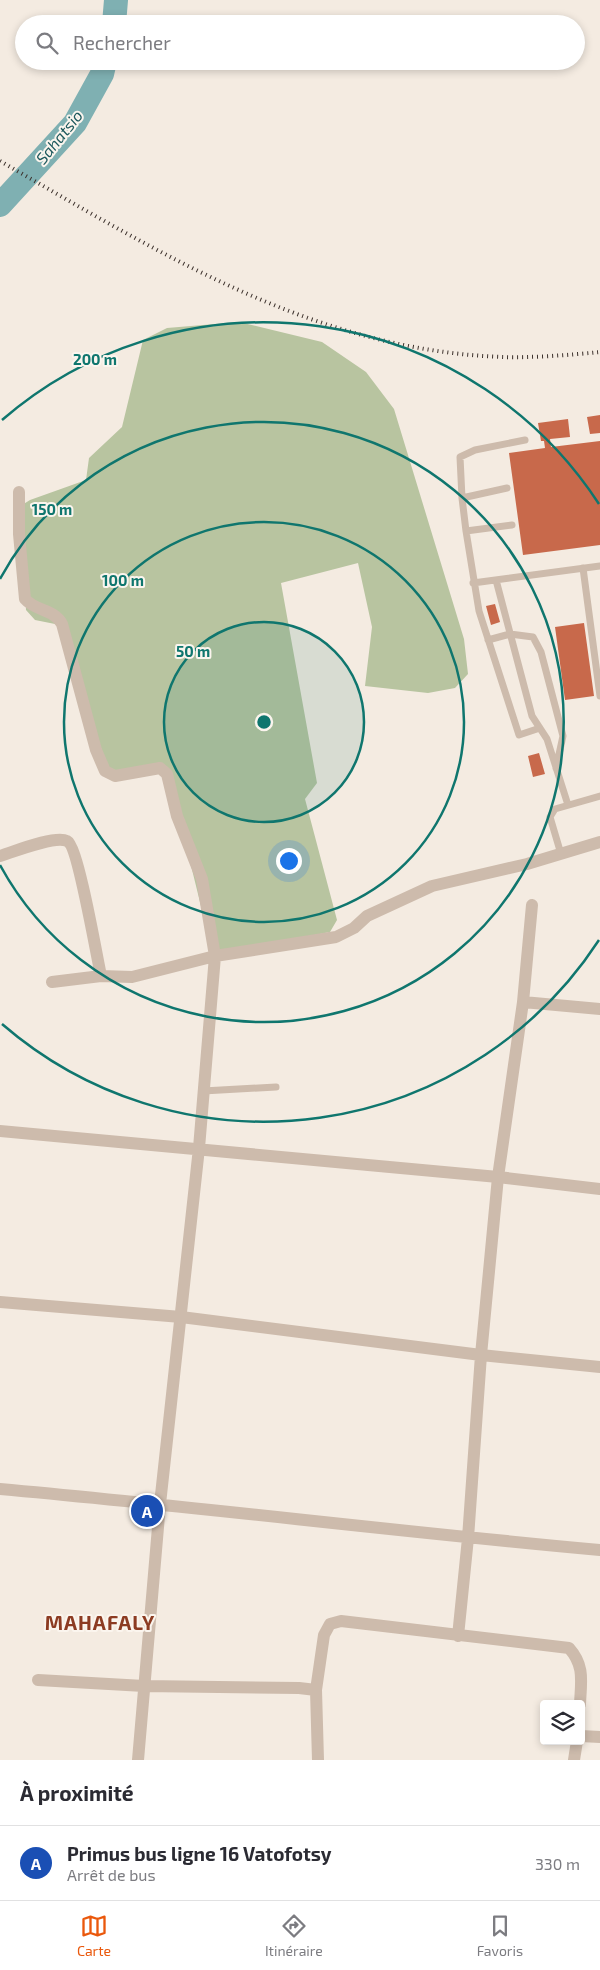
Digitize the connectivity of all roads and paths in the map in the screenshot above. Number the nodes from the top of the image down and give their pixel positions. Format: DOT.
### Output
graph roads {
  1 [pos="525,440"];
  2 [pos="507,488"];
  3 [pos="19,492"];
  4 [pos="462,498"];
  5 [pos="512,525"];
  6 [pos="466,531"];
  7 [pos="600,566"];
  8 [pos="583,568"];
  9 [pos="496,580"];
  10 [pos="473,584"];
  11 [pos="510,634"];
  12 [pos="488,640"];
  13 [pos="600,696"];
  14 [pos="540,728"];
  15 [pos="556,768"];
  16 [pos="600,796"];
  17 [pos="568,805"];
  18 [pos="600,842"];
  19 [pos="561,854"];
  20 [pos="0,856"];
  21 [pos="532,905"];
  22 [pos="215,956"];
  23 [pos="101,976"];
  24 [pos="52,982"];
  25 [pos="523,1002"];
  26 [pos="600,1009"];
  27 [pos="276,1087"];
  28 [pos="203,1091"];
  29 [pos="0,1130"];
  30 [pos="199,1148"];
  31 [pos="498,1178"];
  32 [pos="600,1189"];
  33 [pos="0,1302"];
  34 [pos="181,1317"];
  35 [pos="481,1356"];
  36 [pos="600,1367"];
  37 [pos="0,1489"];
  38 [pos="160,1504"];
  39 [pos="468,1538"];
  40 [pos="600,1550"];
  41 [pos="458,1636"];
  42 [pos="38,1680"];
  43 [pos="144,1686"];
  44 [pos="316,1690"];
  45 [pos="580,1700"];
  46 [pos="585,1736"];
  47 [pos="600,1738"];
  48 [pos="576,1745"];
  49 [pos="138,1760"];
  50 [pos="318,1760"];
  51 [pos="574,1760"];
  1 -- 4 [label="lane"];
  2 -- 4 [label="lane"];
  3 -- 22 [label="street"];
  4 -- 6 [label="lane"];
  5 -- 6 [label="lane"];
  6 -- 10 [label="lane"];
  7 -- 8 [label="lane"];
  8 -- 9 [label="lane"];
  8 -- 13 [label="lane"];
  9 -- 10 [label="lane"];
  9 -- 11 [label="lane"];
  10 -- 12 [label="lane"];
  11 -- 12 [label="lane"];
  11 -- 14 [label="lane"];
  11 -- 15 [label="lane"];
  12 -- 14 [label="lane"];
  14 -- 15 [label="lane"];
  15 -- 17 [label="lane"];
  16 -- 17 [label="lane"];
  17 -- 19 [label="lane"];
  18 -- 19 [label="street"];
  19 -- 22 [label="street"];
  20 -- 23 [label="street"];
  21 -- 25 [label="street"];
  22 -- 23 [label="street"];
  22 -- 28 [label="street"];
  23 -- 24 [label="street"];
  25 -- 26 [label="street"];
  25 -- 31 [label="street"];
  27 -- 28 [label="lane"];
  28 -- 30 [label="street"];
  29 -- 30 [label="street"];
  30 -- 31 [label="street"];
  30 -- 34 [label="street"];
  31 -- 32 [label="street"];
  31 -- 35 [label="street"];
  33 -- 34 [label="street"];
  34 -- 35 [label="street"];
  34 -- 38 [label="street"];
  35 -- 36 [label="street"];
  35 -- 39 [label="street"];
  37 -- 38 [label="street"];
  38 -- 39 [label="street"];
  38 -- 43 [label="street"];
  39 -- 40 [label="street"];
  39 -- 41 [label="street"];
  41 -- 44 [label="street"];
  41 -- 45 [label="street"];
  42 -- 43 [label="street"];
  43 -- 44 [label="street"];
  43 -- 49 [label="street"];
  44 -- 50 [label="street"];
  46 -- 47 [label="street"];
  48 -- 51 [label="street"];
}
